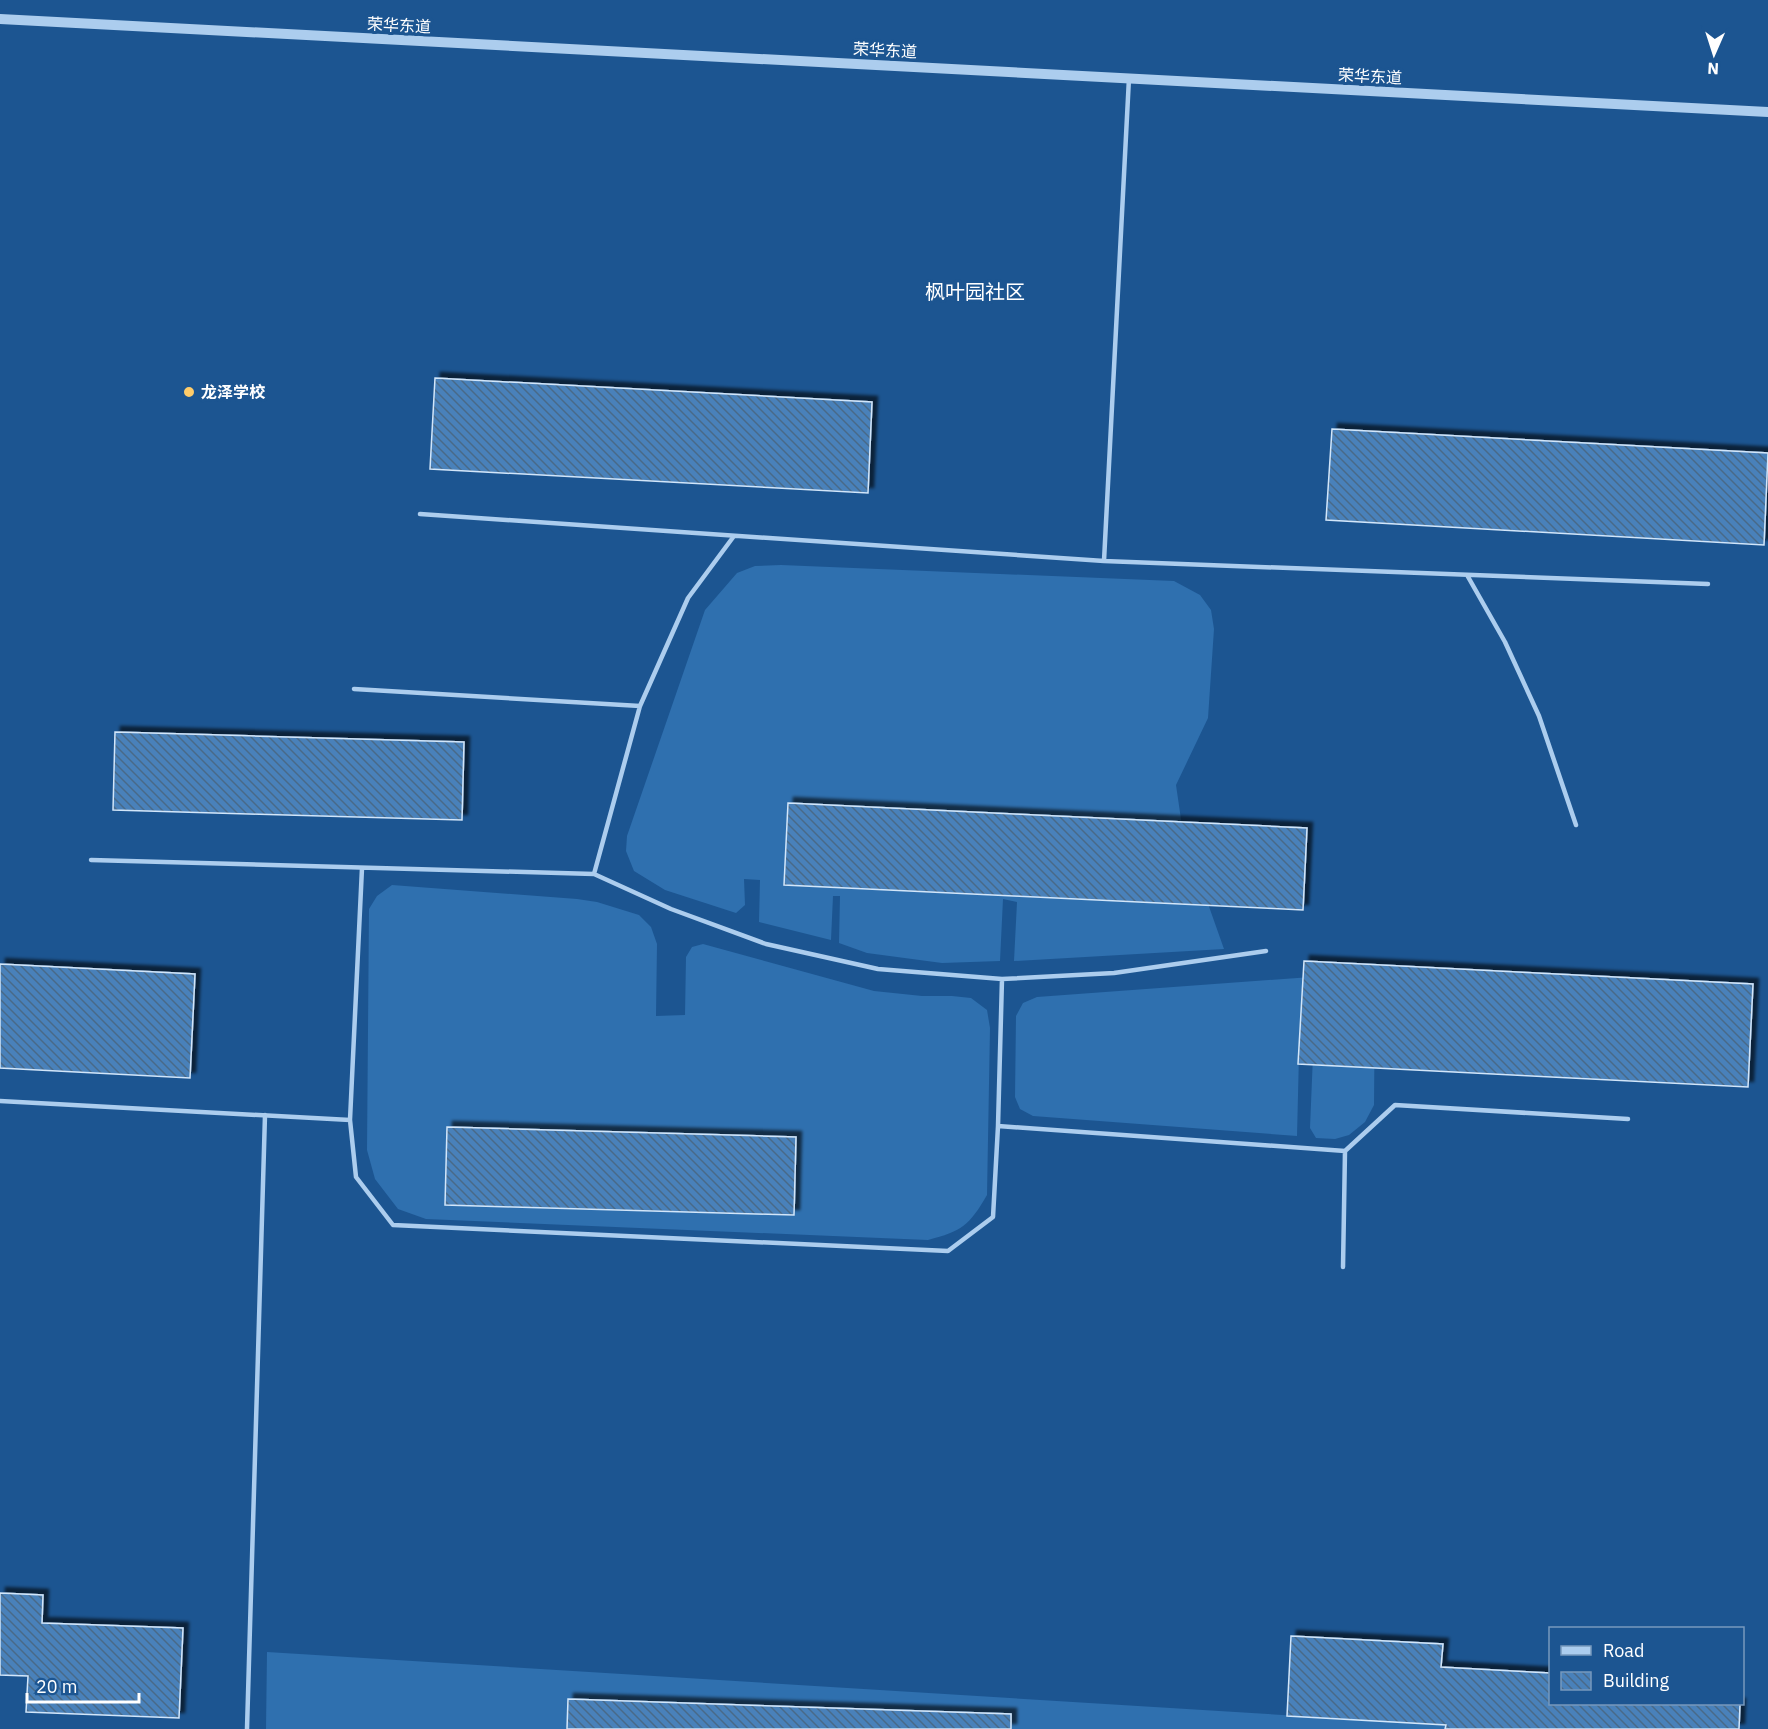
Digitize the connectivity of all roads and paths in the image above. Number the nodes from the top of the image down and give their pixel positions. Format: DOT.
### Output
graph roads {
  1 [pos="0,19"];
  2 [pos="1129,78"];
  3 [pos="1768,111"];
  4 [pos="420,514"];
  5 [pos="734,536"];
  6 [pos="1104,561"];
  7 [pos="1467,575"];
  8 [pos="1708,584"];
  9 [pos="354,689"];
  10 [pos="640,706"];
  11 [pos="1576,825"];
  12 [pos="91,860"];
  13 [pos="362,868"];
  14 [pos="594,874"];
  15 [pos="1266,951"];
  16 [pos="1002,979"];
  17 [pos="0,1101"];
  18 [pos="265,1115"];
  19 [pos="1628,1119"];
  20 [pos="350,1120"];
  21 [pos="998,1126"];
  22 [pos="1345,1151"];
  23 [pos="1343,1267"];
  24 [pos="247,1729"];
  1 -- 2 [label="street, 荣华东道"];
  2 -- 3 [label="street, 荣华东道"];
  2 -- 6 [label="lane"];
  4 -- 5 [label="lane"];
  5 -- 6 [label="lane"];
  5 -- 10 [label="lane"];
  6 -- 7 [label="lane"];
  7 -- 8 [label="lane"];
  7 -- 11 [label="lane"];
  9 -- 10 [label="lane"];
  10 -- 14 [label="lane"];
  12 -- 13 [label="lane"];
  13 -- 14 [label="lane"];
  13 -- 20 [label="lane"];
  14 -- 16 [label="lane"];
  15 -- 16 [label="lane"];
  16 -- 21 [label="lane"];
  17 -- 18 [label="lane"];
  18 -- 20 [label="lane"];
  18 -- 24 [label="lane"];
  19 -- 22 [label="lane"];
  20 -- 21 [label="lane"];
  21 -- 22 [label="lane"];
  22 -- 23 [label="lane"];
}
